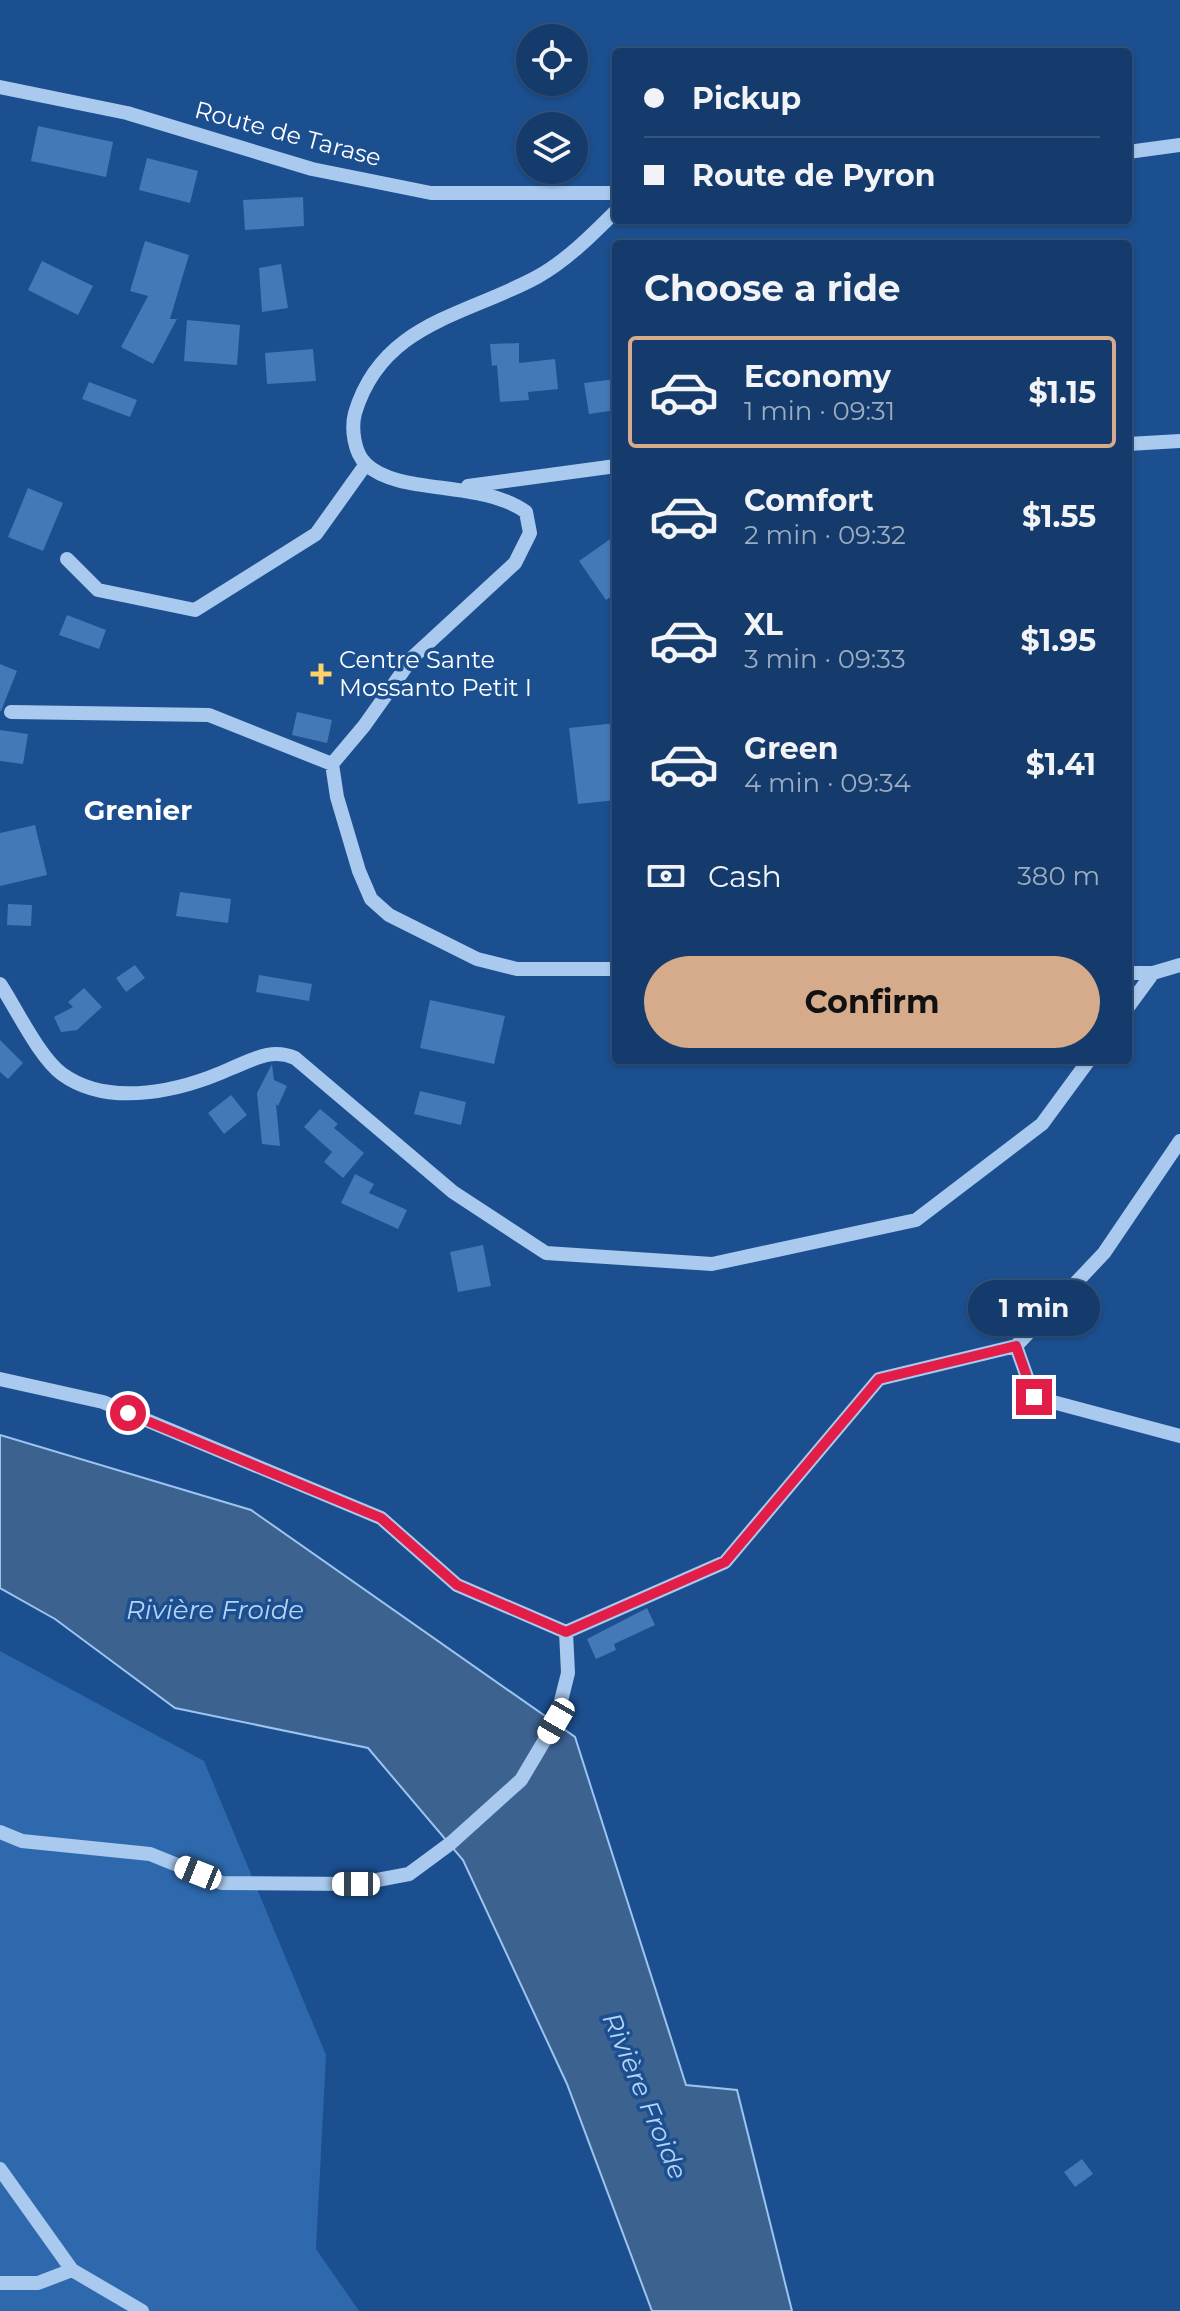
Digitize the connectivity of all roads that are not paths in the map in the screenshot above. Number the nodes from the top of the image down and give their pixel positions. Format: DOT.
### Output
graph roads {
  1 [pos="0,87"];
  2 [pos="1180,145"];
  3 [pos="1132,151"];
  4 [pos="612,193"];
  5 [pos="612,215"];
  6 [pos="1180,441"];
  7 [pos="1132,444"];
  8 [pos="366,464"];
  9 [pos="612,467"];
  10 [pos="456,488"];
  11 [pos="67,559"];
  12 [pos="11,712"];
  13 [pos="332,764"];
  14 [pos="1180,965"];
  15 [pos="612,969"];
  16 [pos="1132,973"];
  17 [pos="1153,973"];
  18 [pos="0,984"];
  19 [pos="1132,1002"];
  20 [pos="1086,1064"];
  21 [pos="1180,1141"];
  22 [pos="1016,1346"];
  23 [pos="0,1379"];
  24 [pos="1180,1436"];
  25 [pos="566,1632"];
  26 [pos="0,1832"];
  27 [pos="0,2169"];
  28 [pos="72,2270"];
  29 [pos="0,2283"];
  30 [pos="142,2311"];
  1 -- 4 [label="street, Route de Tarase"];
  2 -- 3 [label="street"];
  5 -- 8 [label="street"];
  6 -- 7 [label="street"];
  8 -- 10 [label="street"];
  8 -- 11 [label="street"];
  9 -- 10 [label="street"];
  10 -- 13 [label="street"];
  12 -- 13 [label="street"];
  13 -- 15 [label="street"];
  14 -- 17 [label="street"];
  16 -- 17 [label="street"];
  17 -- 19 [label="street"];
  18 -- 20 [label="street"];
  21 -- 22 [label="street"];
  22 -- 24 [label="street"];
  22 -- 25 [label="street"];
  23 -- 25 [label="street"];
  25 -- 26 [label="street"];
  27 -- 28 [label="street"];
  28 -- 29 [label="street"];
  28 -- 30 [label="street"];
}
